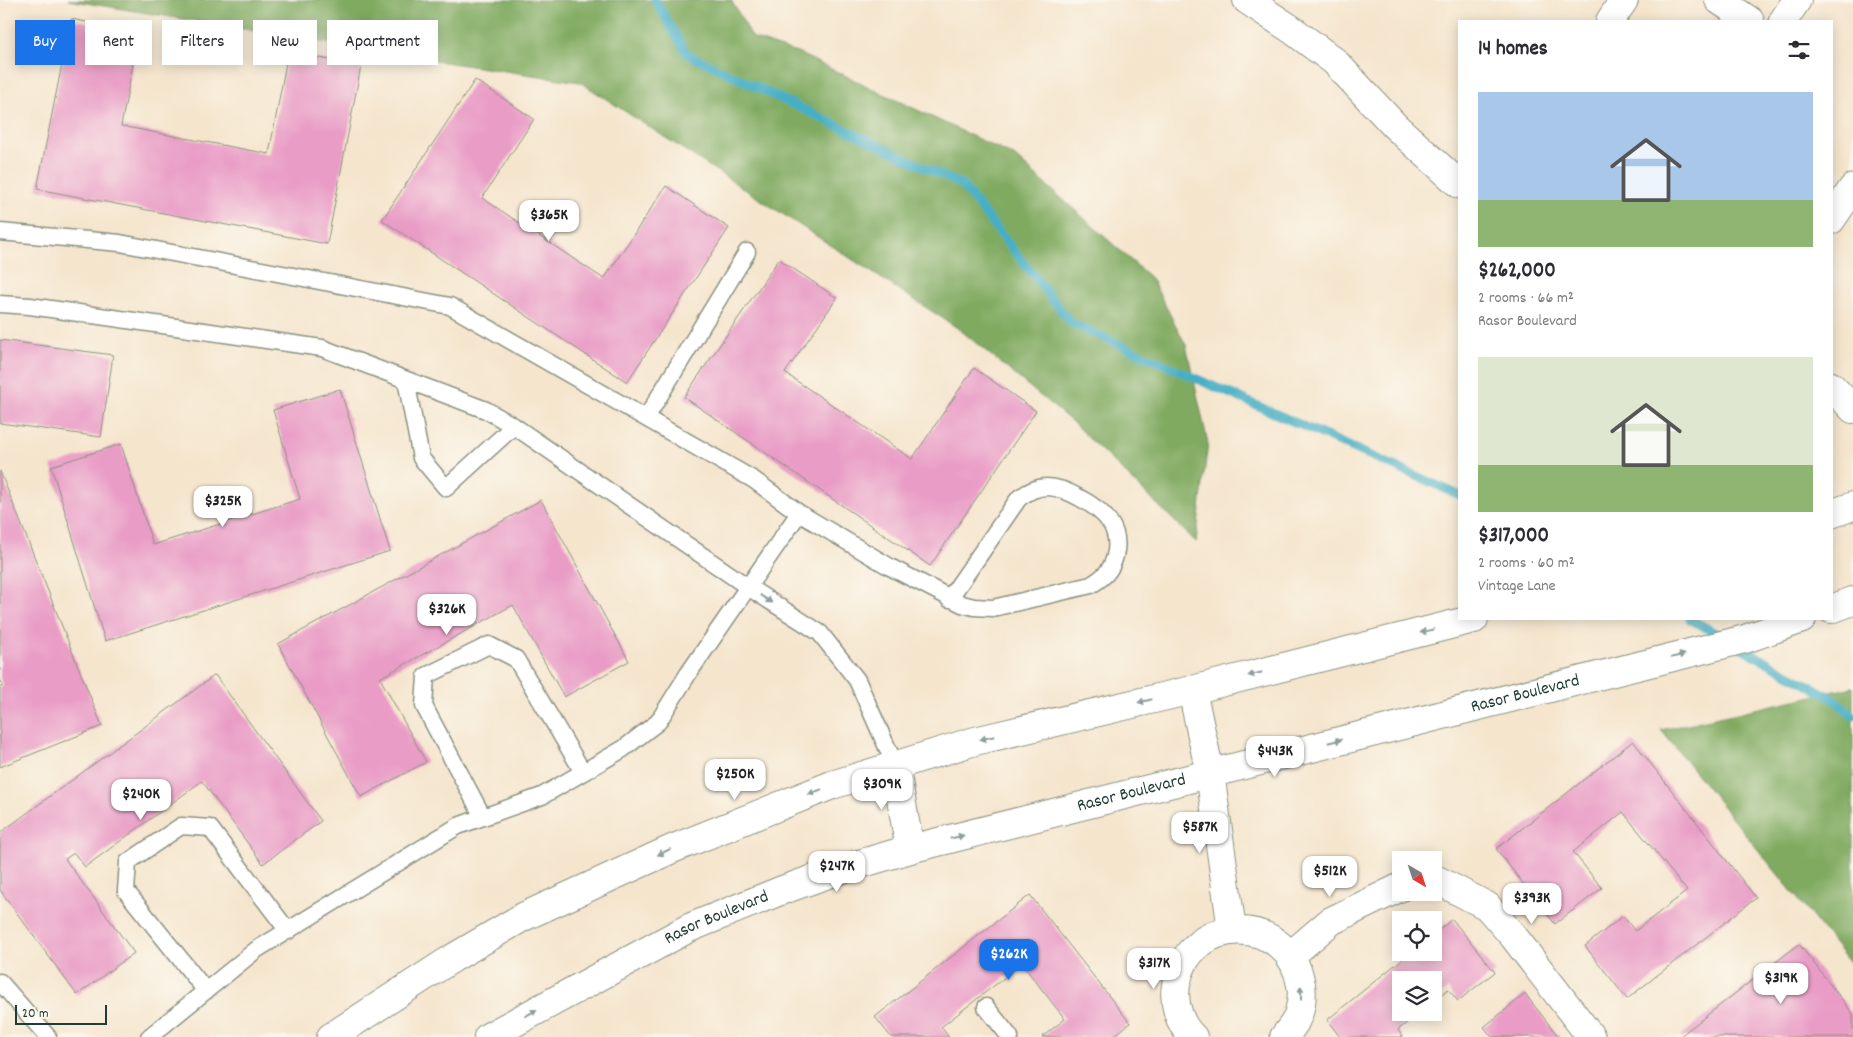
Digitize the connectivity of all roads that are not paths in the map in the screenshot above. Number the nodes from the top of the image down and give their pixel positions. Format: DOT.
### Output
graph roads {
  1 [pos="1247,0"];
  2 [pos="1624,0"];
  3 [pos="1718,0"];
  4 [pos="1797,0"];
  5 [pos="1611,20"];
  6 [pos="1748,20"];
  7 [pos="1784,20"];
  8 [pos="1458,183"];
  9 [pos="1853,188"];
  10 [pos="1833,217"];
  11 [pos="0,232"];
  12 [pos="747,252"];
  13 [pos="0,304"];
  14 [pos="406,380"];
  15 [pos="1833,388"];
  16 [pos="1853,409"];
  17 [pos="646,418"];
  18 [pos="514,426"];
  19 [pos="799,513"];
  20 [pos="748,587"];
  21 [pos="949,599"];
  22 [pos="1470,620"];
  23 [pos="1799,620"];
  24 [pos="1192,690"];
  25 [pos="895,765"];
  26 [pos="582,772"];
  27 [pos="1210,773"];
  28 [pos="482,817"];
  29 [pos="910,849"];
  30 [pos="1442,883"];
  31 [pos="1392,891"];
  32 [pos="1232,930"];
  33 [pos="288,931"];
  34 [pos="1290,956"];
  35 [pos="0,982"];
  36 [pos="206,991"];
  37 [pos="986,1007"];
  38 [pos="1189,1036"];
  39 [pos="48,1037"];
  40 [pos="149,1037"];
  41 [pos="331,1037"];
  42 [pos="488,1037"];
  43 [pos="1010,1037"];
  44 [pos="1284,1037"];
  45 [pos="1590,1037"];
  1 -- 8 [label="main road"];
  2 -- 5 [label="main road"];
  3 -- 6 [label="main road"];
  4 -- 7 [label="main road"];
  9 -- 10 [label="main road"];
  11 -- 17 [label="lane"];
  12 -- 17 [label="lane"];
  13 -- 14 [label="lane"];
  14 -- 18 [label="lane"];
  14 -- 18 [label="lane"];
  15 -- 16 [label="main road"];
  17 -- 19 [label="lane"];
  18 -- 20 [label="lane"];
  19 -- 20 [label="lane"];
  19 -- 21 [label="lane"];
  20 -- 25 [label="lane, one-way"];
  20 -- 26 [label="lane"];
  21 -- 21 [label="lane"];
  22 -- 24 [label="main road, one-way"];
  27 -- 23 [label="main road, Rasor Boulevard, one-way"];
  24 -- 25 [label="main road, one-way"];
  24 -- 27 [label="main road"];
  25 -- 29 [label="main road"];
  25 -- 41 [label="main road, one-way"];
  26 -- 28 [label="lane"];
  26 -- 28 [label="lane"];
  29 -- 27 [label="main road, Rasor Boulevard, one-way"];
  27 -- 32 [label="main road"];
  28 -- 33 [label="lane"];
  42 -- 29 [label="main road, Rasor Boulevard, one-way"];
  30 -- 45 [label="main road"];
  31 -- 34 [label="main road"];
  32 -- 34 [label="main road"];
  32 -- 38 [label="main road"];
  33 -- 36 [label="lane"];
  33 -- 36 [label="lane"];
  44 -- 34 [label="main road, one-way"];
  35 -- 39 [label="lane"];
  36 -- 40 [label="lane"];
  37 -- 43 [label="lane"];
}
